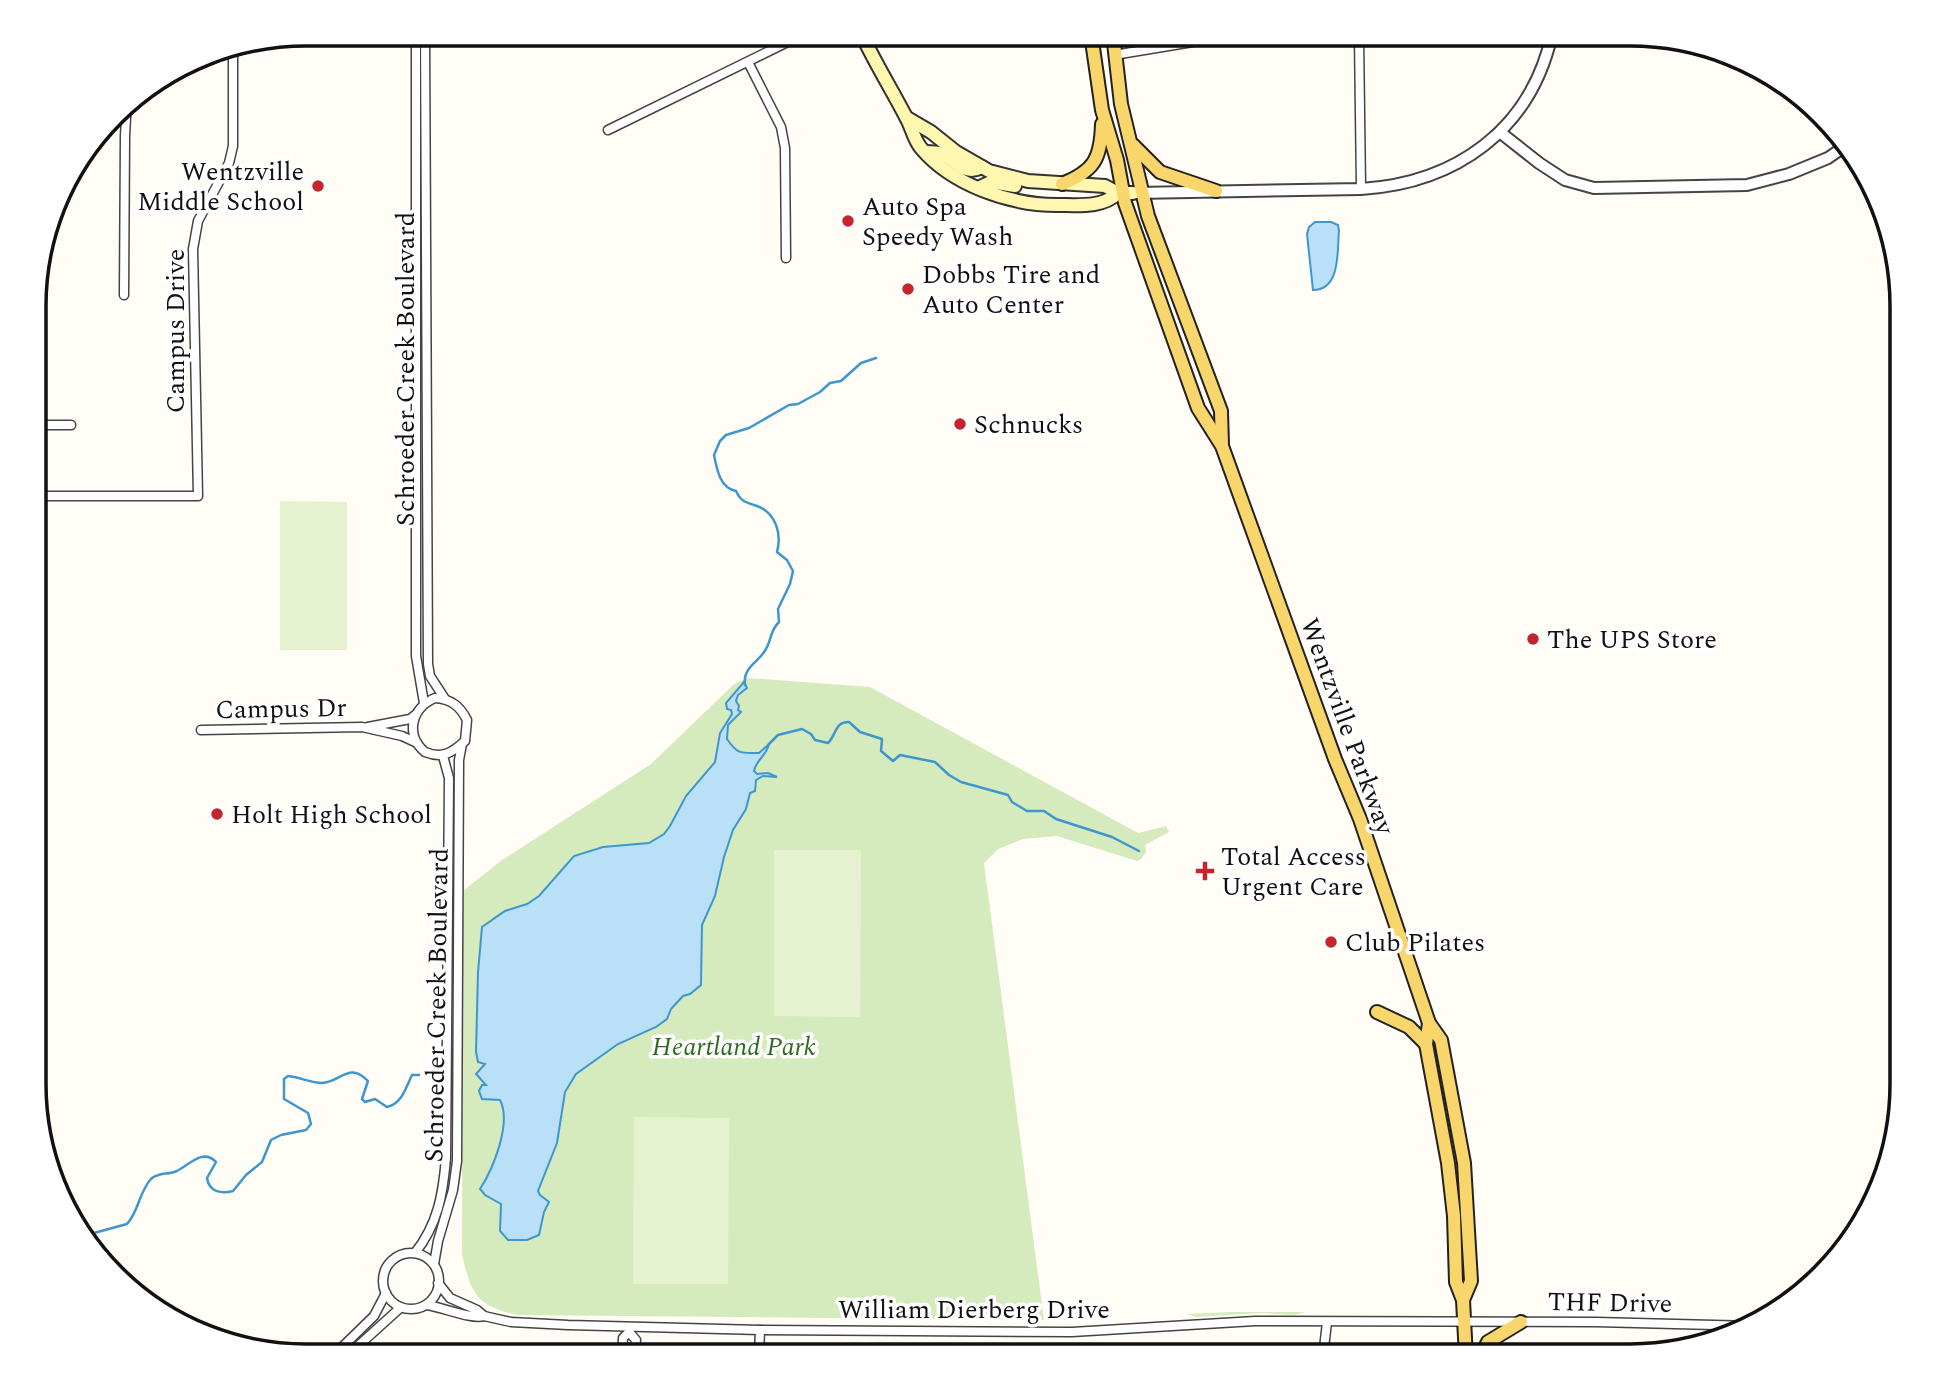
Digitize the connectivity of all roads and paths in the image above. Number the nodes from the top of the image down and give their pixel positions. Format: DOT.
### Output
graph roads {
  1 [pos="416,46"];
  2 [pos="425,46"];
  3 [pos="780,46"];
  4 [pos="868,46"];
  5 [pos="1093,46"];
  6 [pos="1114,46"];
  7 [pos="1168,46"];
  8 [pos="1359,46"];
  9 [pos="1549,46"];
  10 [pos="1114,55"];
  11 [pos="233,56"];
  12 [pos="748,62"];
  13 [pos="1102,110"];
  14 [pos="126,118"];
  15 [pos="907,118"];
  16 [pos="608,130"];
  17 [pos="1501,133"];
  18 [pos="1130,142"];
  19 [pos="1839,150"];
  20 [pos="925,152"];
  21 [pos="982,167"];
  22 [pos="1058,184"];
  23 [pos="978,188"];
  24 [pos="1361,189"];
  25 [pos="1216,191"];
  26 [pos="1129,193"];
  27 [pos="786,258"];
  28 [pos="124,295"];
  29 [pos="46,425"];
  30 [pos="71,425"];
  31 [pos="1222,446"];
  32 [pos="46,496"];
  33 [pos="445,699"];
  34 [pos="424,703"];
  35 [pos="415,715"];
  36 [pos="362,727"];
  37 [pos="201,730"];
  38 [pos="417,743"];
  39 [pos="462,744"];
  40 [pos="443,756"];
  41 [pos="1377,1012"];
  42 [pos="1429,1023"];
  43 [pos="1426,1044"];
  44 [pos="415,1254"];
  45 [pos="434,1264"];
  46 [pos="438,1283"];
  47 [pos="386,1293"];
  48 [pos="1463,1300"];
  49 [pos="426,1305"];
  50 [pos="400,1308"];
  51 [pos="484,1316"];
  52 [pos="1327,1322"];
  53 [pos="1465,1322"];
  54 [pos="1521,1322"];
  55 [pos="1729,1326"];
  56 [pos="629,1329"];
  57 [pos="760,1330"];
  58 [pos="345,1344"];
  59 [pos="361,1344"];
  60 [pos="622,1344"];
  61 [pos="636,1344"];
  62 [pos="759,1344"];
  63 [pos="1324,1344"];
  64 [pos="1466,1344"];
  65 [pos="1487,1344"];
  1 -- 34 [label="street, Schroeder Creek Boulevard"];
  2 -- 33 [label="street, Schroeder Creek Boulevard"];
  3 -- 12 [label="street"];
  4 -- 15 [label="main road"];
  5 -- 13 [label="main road, Wentzville Parkway"];
  6 -- 10 [label="main road, Wentzville Parkway"];
  7 -- 10 [label="street"];
  8 -- 24 [label="street"];
  9 -- 17 [label="street"];
  10 -- 18 [label="main road, Wentzville Parkway"];
  11 -- 32 [label="street, Campus Drive"];
  12 -- 16 [label="street"];
  12 -- 27 [label="street"];
  13 -- 22 [label="main road"];
  13 -- 26 [label="main road, Wentzville Parkway"];
  14 -- 28 [label="street"];
  15 -- 20 [label="main road"];
  15 -- 21 [label="main road"];
  17 -- 19 [label="street"];
  17 -- 24 [label="street"];
  18 -- 25 [label="main road"];
  18 -- 26 [label="main road, Wentzville Parkway"];
  20 -- 21 [label="main road"];
  20 -- 23 [label="main road"];
  21 -- 22 [label="main road"];
  22 -- 23 [label="main road"];
  22 -- 26 [label="main road"];
  23 -- 26 [label="main road"];
  24 -- 25 [label="street"];
  25 -- 26 [label="street"];
  26 -- 31 [label="main road, Wentzville Parkway"];
  26 -- 31 [label="main road, Wentzville Parkway"];
  29 -- 30 [label="street"];
  31 -- 42 [label="main road, Wentzville Parkway"];
  33 -- 34 [label="street"];
  33 -- 39 [label="street"];
  34 -- 35 [label="street"];
  35 -- 36 [label="street, Campus Dr"];
  35 -- 38 [label="street"];
  36 -- 37 [label="street, Campus Dr"];
  36 -- 38 [label="street, Campus Dr"];
  38 -- 40 [label="street"];
  39 -- 40 [label="street"];
  39 -- 45 [label="street, Schroeder Creek Boulevard"];
  40 -- 44 [label="street, Schroeder Creek Boulevard"];
  41 -- 43 [label="main road"];
  42 -- 43 [label="main road, Wentzville Parkway"];
  42 -- 48 [label="main road, Wentzville Parkway"];
  43 -- 48 [label="main road, Wentzville Parkway"];
  44 -- 45 [label="street"];
  44 -- 47 [label="street"];
  45 -- 46 [label="street"];
  46 -- 49 [label="street"];
  46 -- 51 [label="street, William Dierberg Drive"];
  47 -- 50 [label="street"];
  47 -- 58 [label="street"];
  48 -- 53 [label="main road, Wentzville Parkway"];
  49 -- 50 [label="street"];
  49 -- 51 [label="street, William Dierberg Drive"];
  50 -- 59 [label="street"];
  51 -- 56 [label="street, William Dierberg Drive"];
  52 -- 53 [label="street, William Dierberg Drive"];
  52 -- 57 [label="street, William Dierberg Drive"];
  52 -- 63 [label="street"];
  53 -- 54 [label="street, THF Drive"];
  53 -- 64 [label="main road, Wentzville Parkway"];
  54 -- 55 [label="street, THF Drive"];
  54 -- 65 [label="main road"];
  56 -- 57 [label="street, William Dierberg Drive"];
  56 -- 60 [label="street"];
  56 -- 61 [label="street"];
  57 -- 62 [label="street"];
}
